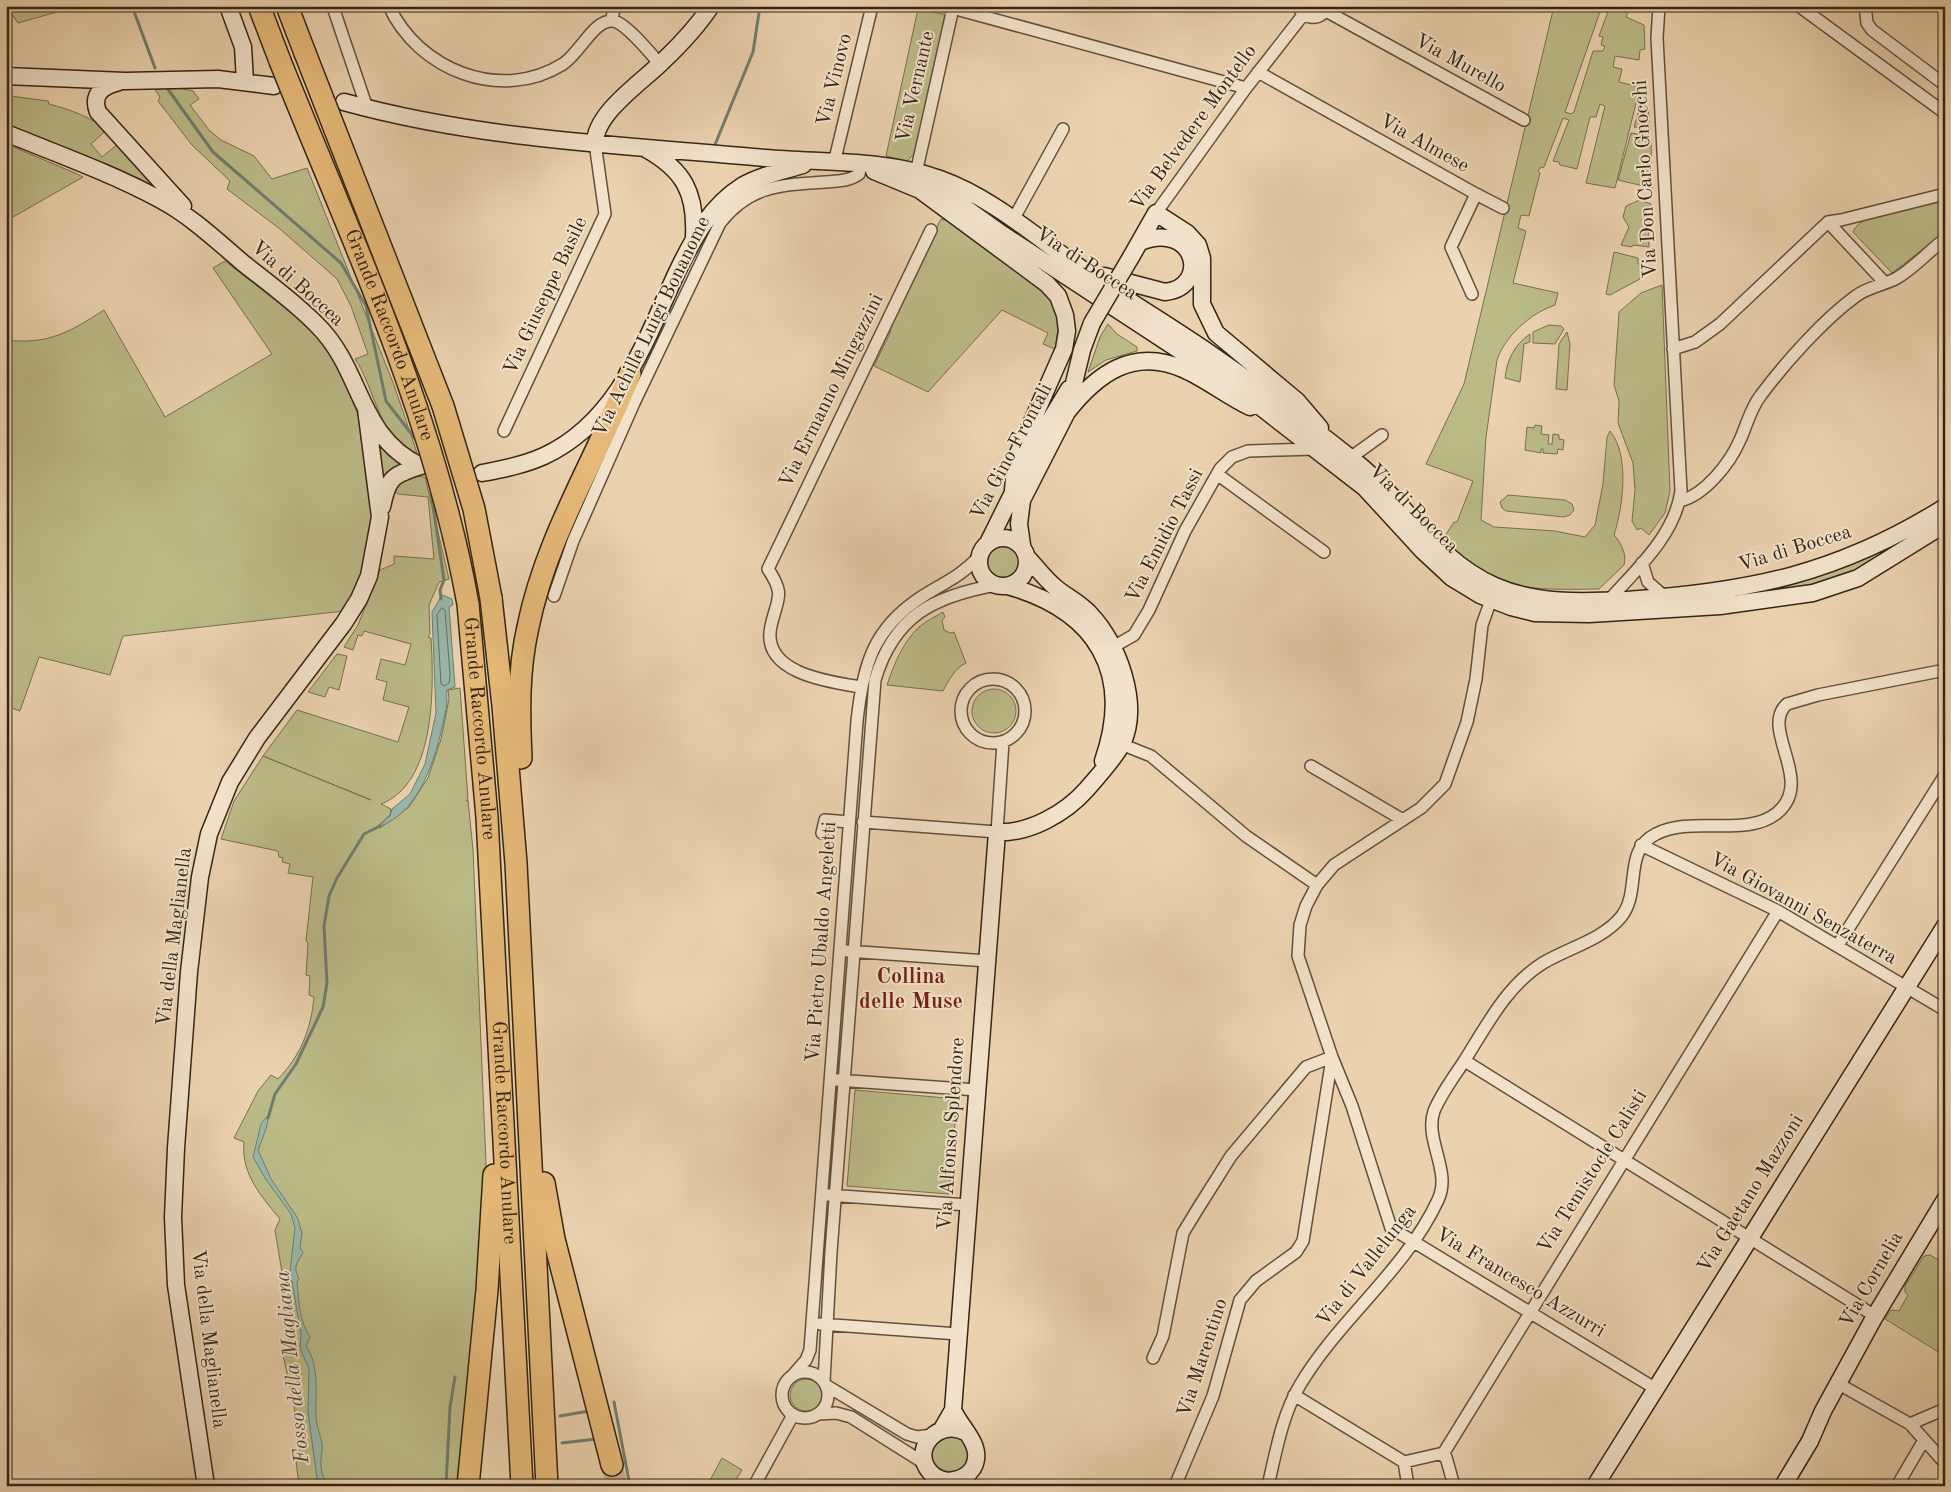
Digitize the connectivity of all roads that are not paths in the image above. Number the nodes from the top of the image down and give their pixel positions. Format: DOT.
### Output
graph roads {
  1 [pos="228,6"];
  2 [pos="259,6"];
  3 [pos="287,6"];
  4 [pos="389,6"];
  5 [pos="615,6"];
  6 [pos="711,6"];
  7 [pos="872,6"];
  8 [pos="1659,6"];
  9 [pos="1799,6"];
  10 [pos="1865,6"];
  11 [pos="949,7"];
  12 [pos="333,8"];
  13 [pos="1327,8"];
  14 [pos="1301,10"];
  15 [pos="611,20"];
  16 [pos="660,64"];
  17 [pos="1258,72"];
  18 [pos="6,76"];
  19 [pos="125,81"];
  20 [pos="245,81"];
  21 [pos="1945,85"];
  22 [pos="274,86"];
  23 [pos="1246,88"];
  24 [pos="344,102"];
  25 [pos="367,108"];
  26 [pos="1945,113"];
  27 [pos="1524,120"];
  28 [pos="1063,129"];
  29 [pos="6,133"];
  30 [pos="595,143"];
  31 [pos="644,148"];
  32 [pos="813,162"];
  33 [pos="834,164"];
  34 [pos="861,165"];
  35 [pos="916,173"];
  36 [pos="1476,194"];
  37 [pos="1945,194"];
  38 [pos="1503,208"];
  39 [pos="1156,213"];
  40 [pos="1013,220"];
  41 [pos="1828,222"];
  42 [pos="197,223"];
  43 [pos="931,230"];
  44 [pos="694,236"];
  45 [pos="1945,239"];
  46 [pos="1140,242"];
  47 [pos="1083,270"];
  48 [pos="1885,283"];
  49 [pos="1472,294"];
  50 [pos="1109,295"];
  51 [pos="1673,349"];
  52 [pos="630,374"];
  53 [pos="1074,383"];
  54 [pos="366,409"];
  55 [pos="1067,412"];
  56 [pos="1280,422"];
  57 [pos="504,431"];
  58 [pos="1382,435"];
  59 [pos="1323,446"];
  60 [pos="1350,458"];
  61 [pos="482,473"];
  62 [pos="1218,474"];
  63 [pos="1013,490"];
  64 [pos="1680,501"];
  65 [pos="1945,507"];
  66 [pos="380,517"];
  67 [pos="1945,524"];
  68 [pos="989,541"];
  69 [pos="1025,552"];
  70 [pos="1324,552"];
  71 [pos="979,557"];
  72 [pos="1642,563"];
  73 [pos="1002,586"];
  74 [pos="554,596"];
  75 [pos="1665,597"];
  76 [pos="1491,600"];
  77 [pos="1609,607"];
  78 [pos="1113,646"];
  79 [pos="1945,670"];
  80 [pos="861,688"];
  81 [pos="1003,742"];
  82 [pos="1116,742"];
  83 [pos="1312,766"];
  84 [pos="1945,775"];
  85 [pos="1403,820"];
  86 [pos="850,822"];
  87 [pos="863,822"];
  88 [pos="997,832"];
  89 [pos="822,833"];
  90 [pos="1641,845"];
  91 [pos="516,863"];
  92 [pos="1317,885"];
  93 [pos="1778,911"];
  94 [pos="1945,926"];
  95 [pos="1838,945"];
  96 [pos="840,951"];
  97 [pos="854,952"];
  98 [pos="987,961"];
  99 [pos="1907,987"];
  100 [pos="1945,1010"];
  101 [pos="1332,1057"];
  102 [pos="1464,1061"];
  103 [pos="830,1080"];
  104 [pos="844,1080"];
  105 [pos="977,1090"];
  106 [pos="528,1097"];
  107 [pos="503,1115"];
  108 [pos="1623,1160"];
  109 [pos="821,1194"];
  110 [pos="835,1195"];
  111 [pos="1945,1200"];
  112 [pos="968,1205"];
  113 [pos="1748,1239"];
  114 [pos="1415,1241"];
  115 [pos="1530,1310"];
  116 [pos="1875,1316"];
  117 [pos="812,1323"];
  118 [pos="826,1324"];
  119 [pos="958,1334"];
  120 [pos="1153,1358"];
  121 [pos="792,1376"];
  122 [pos="825,1383"];
  123 [pos="1838,1383"];
  124 [pos="1656,1389"];
  125 [pos="1294,1395"];
  126 [pos="1945,1409"];
  127 [pos="953,1410"];
  128 [pos="819,1414"];
  129 [pos="793,1415"];
  130 [pos="1910,1424"];
  131 [pos="937,1432"];
  132 [pos="965,1432"];
  133 [pos="1924,1440"];
  134 [pos="1443,1454"];
  135 [pos="1404,1462"];
  136 [pos="1945,1463"];
  137 [pos="612,1465"];
  138 [pos="972,1470"];
  139 [pos="930,1474"];
  140 [pos="206,1486"];
  141 [pos="468,1486"];
  142 [pos="522,1486"];
  143 [pos="547,1486"];
  144 [pos="754,1486"];
  145 [pos="966,1486"];
  146 [pos="1175,1486"];
  147 [pos="1268,1486"];
  148 [pos="1408,1486"];
  149 [pos="1454,1486"];
  150 [pos="1595,1486"];
  151 [pos="1783,1486"];
  152 [pos="1897,1486"];
  1 -- 20 [label="main road"];
  2 -- 107 [label="highway, Grande Raccordo Anulare, bridge"];
  3 -- 91 [label="highway, Grande Raccordo Anulare, bridge"];
  4 -- 15 [label="street"];
  5 -- 15 [label="street"];
  6 -- 16 [label="main road"];
  7 -- 33 [label="street, Via Vinovo"];
  8 -- 51 [label="street, Via Don Carlo Gnocchi"];
  9 -- 26 [label="street"];
  10 -- 21 [label="street"];
  11 -- 23 [label="street"];
  11 -- 35 [label="street, Via Vernante"];
  12 -- 25 [label="street"];
  13 -- 14 [label="street"];
  13 -- 27 [label="street, Via Murello"];
  14 -- 17 [label="street, Via Belvedere Montello"];
  15 -- 16 [label="street"];
  16 -- 30 [label="main road"];
  17 -- 23 [label="street, Via Belvedere Montello"];
  17 -- 36 [label="street, Via Almese"];
  18 -- 19 [label="main road, Via di Boccea"];
  19 -- 20 [label="main road, Via di Boccea"];
  19 -- 42 [label="main road, Via di Boccea"];
  20 -- 22 [label="main road, Via di Boccea"];
  23 -- 39 [label="street, Via Belvedere Montello"];
  24 -- 25 [label="main road, Via di Boccea"];
  25 -- 30 [label="main road, Via di Boccea"];
  28 -- 40 [label="street"];
  29 -- 42 [label="main road, Via di Boccea"];
  30 -- 31 [label="main road, Via di Boccea"];
  30 -- 57 [label="street, Via Giuseppe Basile"];
  31 -- 32 [label="main road, Via di Boccea"];
  31 -- 44 [label="main road, Via di Boccea"];
  32 -- 33 [label="main road, Via di Boccea"];
  32 -- 44 [label="main road, Via di Boccea"];
  33 -- 34 [label="main road, Via di Boccea"];
  34 -- 35 [label="main road, Via di Boccea"];
  34 -- 63 [label="main road"];
  34 -- 74 [label="street, Via Achille Luigi Bonanome"];
  35 -- 40 [label="main road, Via di Boccea"];
  35 -- 56 [label="main road, Via di Boccea"];
  36 -- 38 [label="street"];
  36 -- 49 [label="street, Via Almese"];
  37 -- 41 [label="street"];
  39 -- 46 [label="main road, Via Belvedere Montello"];
  39 -- 59 [label="main road"];
  40 -- 47 [label="main road, Via di Boccea"];
  41 -- 48 [label="street"];
  41 -- 51 [label="street"];
  42 -- 54 [label="main road, Via di Boccea"];
  43 -- 80 [label="street, Via Ermanno Mingazzini"];
  44 -- 52 [label="main road, Via di Boccea"];
  45 -- 48 [label="street"];
  46 -- 47 [label="main road"];
  46 -- 50 [label="main road, Via Belvedere Montello, bridge"];
  47 -- 59 [label="main road, Via di Boccea"];
  48 -- 64 [label="street"];
  50 -- 53 [label="main road, Via Gino Frontali, bridge"];
  51 -- 64 [label="street, Via Don Carlo Gnocchi"];
  52 -- 61 [label="main road, Via di Boccea"];
  52 -- 91 [label="highway"];
  53 -- 55 [label="main road, Via Gino Frontali"];
  53 -- 63 [label="main road, Via Gino Frontali"];
  54 -- 66 [label="main road, Via della Maglianella"];
  54 -- 66 [label="main road, Via di Boccea"];
  55 -- 56 [label="main road"];
  55 -- 69 [label="main road, Via Gino Frontali"];
  56 -- 59 [label="main road, Via di Boccea"];
  58 -- 60 [label="street"];
  59 -- 60 [label="main road, Via di Boccea"];
  59 -- 62 [label="street, Via Emidio Tassi"];
  59 -- 76 [label="main road, Via di Boccea"];
  60 -- 77 [label="main road, Via di Boccea"];
  62 -- 70 [label="street"];
  62 -- 78 [label="street, Via Emidio Tassi"];
  63 -- 68 [label="main road, Via Gino Frontali"];
  64 -- 72 [label="street, Via Don Carlo Gnocchi"];
  65 -- 75 [label="main road, Via di Boccea"];
  66 -- 140 [label="main road, Via della Maglianella"];
  67 -- 77 [label="main road, Via di Boccea"];
  68 -- 69 [label="main road"];
  68 -- 71 [label="main road"];
  69 -- 73 [label="main road"];
  69 -- 78 [label="main road"];
  71 -- 73 [label="main road"];
  71 -- 80 [label="street, Via Pietro Ubaldo Angeletti"];
  72 -- 75 [label="street"];
  72 -- 77 [label="street, Via Don Carlo Gnocchi"];
  73 -- 82 [label="main road"];
  73 -- 87 [label="street, Via Pietro Ubaldo Angeletti"];
  75 -- 77 [label="main road, Via di Boccea"];
  76 -- 77 [label="main road, Via di Boccea"];
  76 -- 85 [label="street, Via Francesco Azzurri"];
  78 -- 82 [label="main road"];
  79 -- 90 [label="street"];
  80 -- 86 [label="street, Via Pietro Ubaldo Angeletti"];
  81 -- 81 [label="street"];
  81 -- 88 [label="street, Via Alfonso Splendore"];
  82 -- 88 [label="main road"];
  82 -- 92 [label="street"];
  83 -- 85 [label="street"];
  84 -- 95 [label="street"];
  85 -- 92 [label="street, Via Francesco Azzurri"];
  86 -- 89 [label="street"];
  86 -- 96 [label="street, Via Pietro Ubaldo Angeletti"];
  87 -- 88 [label="street"];
  87 -- 97 [label="street, Via Pietro Ubaldo Angeletti"];
  88 -- 98 [label="main road, Via Alfonso Splendore"];
  90 -- 93 [label="street, Via Giovanni Senzaterra"];
  90 -- 102 [label="street, Via di Vallelunga"];
  91 -- 106 [label="highway, Grande Raccordo Anulare"];
  92 -- 101 [label="street, Via Francesco Azzurri"];
  93 -- 95 [label="street, Via Giovanni Senzaterra"];
  93 -- 108 [label="street, Via Temistocle Calisti"];
  94 -- 99 [label="main road, Via Gaetano Mazzoni"];
  95 -- 99 [label="street, Via Giovanni Senzaterra"];
  96 -- 97 [label="street"];
  96 -- 103 [label="street, Via Pietro Ubaldo Angeletti"];
  97 -- 98 [label="street"];
  97 -- 104 [label="street, Via Pietro Ubaldo Angeletti"];
  98 -- 105 [label="main road, Via Alfonso Splendore"];
  99 -- 100 [label="street, Via Giovanni Senzaterra"];
  99 -- 113 [label="main road, Via Gaetano Mazzoni"];
  101 -- 114 [label="street, Via Francesco Azzurri"];
  101 -- 120 [label="street"];
  101 -- 146 [label="street, Via Marentino"];
  102 -- 108 [label="street"];
  102 -- 114 [label="street, Via di Vallelunga"];
  103 -- 104 [label="street"];
  103 -- 109 [label="street, Via Pietro Ubaldo Angeletti"];
  104 -- 105 [label="street"];
  104 -- 110 [label="street, Via Pietro Ubaldo Angeletti"];
  105 -- 112 [label="main road, Via Alfonso Splendore"];
  106 -- 137 [label="highway"];
  106 -- 143 [label="highway, Grande Raccordo Anulare"];
  107 -- 141 [label="highway"];
  107 -- 142 [label="highway, Grande Raccordo Anulare"];
  108 -- 113 [label="street"];
  108 -- 115 [label="street, Via Temistocle Calisti"];
  109 -- 110 [label="street"];
  109 -- 117 [label="street, Via Pietro Ubaldo Angeletti"];
  110 -- 112 [label="street"];
  110 -- 118 [label="street, Via Pietro Ubaldo Angeletti"];
  111 -- 116 [label="main road, Via Cornelia"];
  112 -- 119 [label="main road, Via Alfonso Splendore"];
  113 -- 116 [label="street"];
  113 -- 124 [label="main road, Via Gaetano Mazzoni"];
  114 -- 115 [label="street, Via Francesco Azzurri"];
  114 -- 125 [label="street, Via di Vallelunga"];
  115 -- 124 [label="street, Via Francesco Azzurri"];
  115 -- 134 [label="street, Via Temistocle Calisti"];
  116 -- 123 [label="main road, Via Cornelia"];
  117 -- 118 [label="street"];
  117 -- 121 [label="street, Via Pietro Ubaldo Angeletti"];
  118 -- 119 [label="street"];
  118 -- 122 [label="street, Via Pietro Ubaldo Angeletti"];
  119 -- 127 [label="main road, Via Alfonso Splendore"];
  121 -- 122 [label="street"];
  121 -- 129 [label="street"];
  122 -- 128 [label="street"];
  122 -- 131 [label="street"];
  123 -- 130 [label="street"];
  123 -- 151 [label="main road, Via Cornelia"];
  124 -- 150 [label="main road, Via Gaetano Mazzoni"];
  125 -- 135 [label="street"];
  125 -- 147 [label="street, Via di Vallelunga"];
  126 -- 130 [label="street"];
  127 -- 131 [label="main road, Via Alfonso Splendore"];
  127 -- 132 [label="main road"];
  128 -- 129 [label="street"];
  128 -- 139 [label="street"];
  129 -- 144 [label="street"];
  130 -- 133 [label="street"];
  131 -- 132 [label="main road"];
  131 -- 139 [label="main road"];
  132 -- 138 [label="main road"];
  133 -- 136 [label="street"];
  133 -- 152 [label="street"];
  134 -- 135 [label="street"];
  134 -- 149 [label="street"];
  135 -- 148 [label="street"];
  138 -- 139 [label="main road"];
  138 -- 145 [label="main road"];
}
